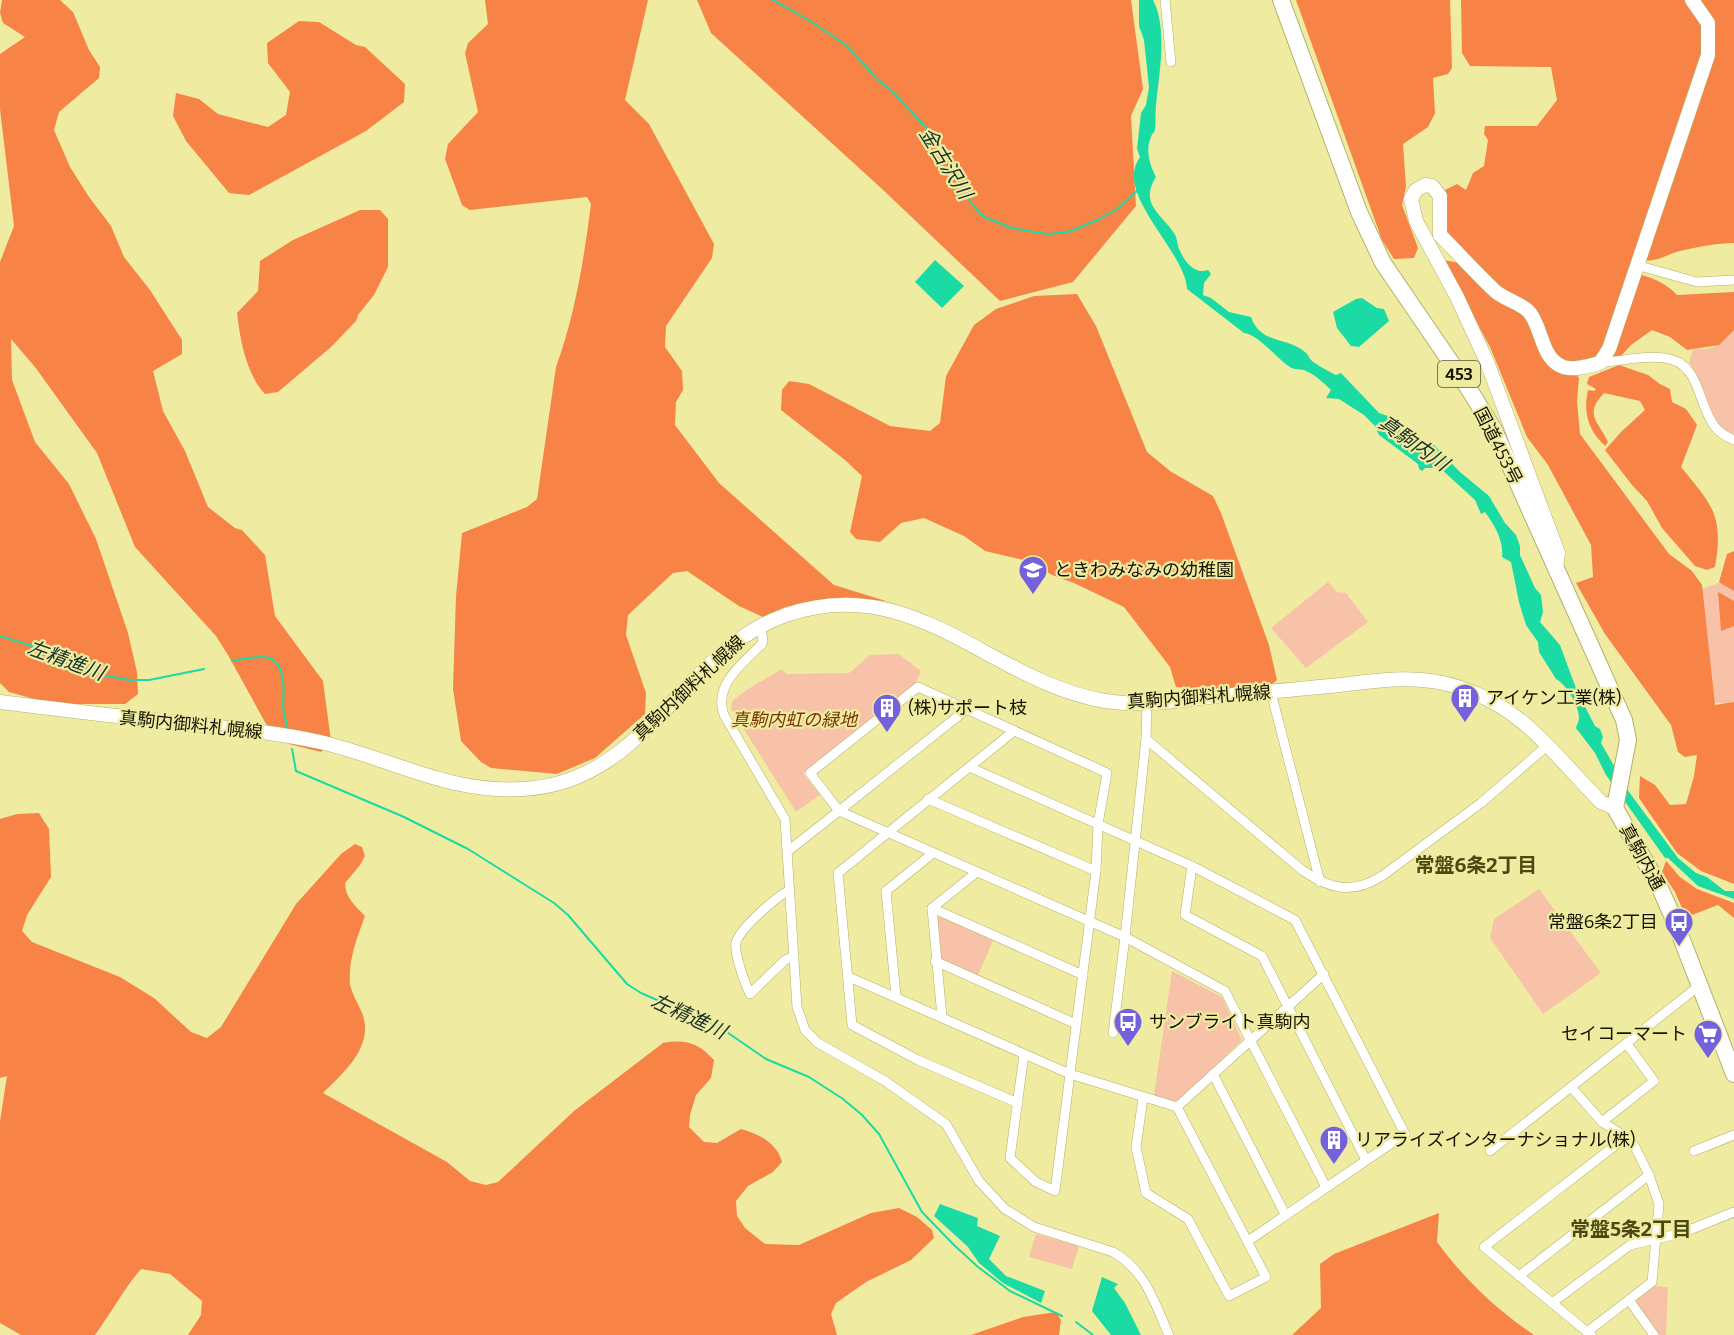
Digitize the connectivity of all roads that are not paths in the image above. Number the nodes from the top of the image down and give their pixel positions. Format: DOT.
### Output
graph roads {
  1 [pos="1165,0"];
  2 [pos="1281,0"];
  3 [pos="1692,0"];
  4 [pos="1171,62"];
  5 [pos="1636,265"];
  6 [pos="1734,280"];
  7 [pos="1599,363"];
  8 [pos="1734,440"];
  9 [pos="1556,570"];
  10 [pos="760,626"];
  11 [pos="1271,692"];
  12 [pos="0,702"];
  13 [pos="1147,704"];
  14 [pos="967,709"];
  15 [pos="1014,731"];
  16 [pos="1146,739"];
  17 [pos="1548,745"];
  18 [pos="969,767"];
  19 [pos="928,799"];
  20 [pos="1615,801"];
  21 [pos="838,811"];
  22 [pos="1098,824"];
  23 [pos="888,831"];
  24 [pos="1134,841"];
  25 [pos="788,851"];
  26 [pos="933,853"];
  27 [pos="1192,867"];
  28 [pos="1096,871"];
  29 [pos="977,872"];
  30 [pos="1320,882"];
  31 [pos="790,890"];
  32 [pos="932,908"];
  33 [pos="1089,922"];
  34 [pos="1125,937"];
  35 [pos="794,956"];
  36 [pos="935,961"];
  37 [pos="1324,974"];
  38 [pos="1083,975"];
  39 [pos="849,977"];
  40 [pos="1700,985"];
  41 [pos="896,996"];
  42 [pos="1288,1005"];
  43 [pos="942,1017"];
  44 [pos="1076,1024"];
  45 [pos="1113,1033"];
  46 [pos="1250,1040"];
  47 [pos="1627,1044"];
  48 [pos="1024,1054"];
  49 [pos="1070,1074"];
  50 [pos="1213,1074"];
  51 [pos="1734,1074"];
  52 [pos="1571,1087"];
  53 [pos="1143,1098"];
  54 [pos="1018,1103"];
  55 [pos="1177,1107"];
  56 [pos="1602,1122"];
  57 [pos="1734,1135"];
  58 [pos="1626,1137"];
  59 [pos="1490,1150"];
  60 [pos="1694,1151"];
  61 [pos="1366,1160"];
  62 [pos="1648,1175"];
  63 [pos="1326,1187"];
  64 [pos="1734,1212"];
  65 [pos="1285,1214"];
  66 [pos="1657,1238"];
  67 [pos="1248,1241"];
  68 [pos="1519,1276"];
  69 [pos="1629,1300"];
  70 [pos="1552,1303"];
  71 [pos="1589,1334"];
  72 [pos="1169,1335"];
  73 [pos="1654,1335"];
  1 -- 4 [label="street"];
  2 -- 9 [label="highway, 国道453号 / 453"];
  3 -- 5 [label="main road"];
  5 -- 6 [label="street"];
  5 -- 7 [label="main road"];
  7 -- 8 [label="street"];
  7 -- 9 [label="main road"];
  9 -- 20 [label="highway, 国道453号 / 453"];
  10 -- 12 [label="main road, 真駒内御料札幌線"];
  10 -- 13 [label="main road, 真駒内御料札幌線"];
  10 -- 25 [label="street"];
  11 -- 13 [label="main road, 真駒内御料札幌線"];
  11 -- 17 [label="main road, 真駒内御料札幌線"];
  11 -- 30 [label="street"];
  13 -- 16 [label="street"];
  14 -- 15 [label="street"];
  14 -- 21 [label="street"];
  14 -- 21 [label="street"];
  15 -- 18 [label="street"];
  15 -- 22 [label="street"];
  16 -- 24 [label="street"];
  16 -- 30 [label="street"];
  17 -- 20 [label="main road, 真駒内御料札幌線"];
  17 -- 30 [label="street"];
  18 -- 19 [label="street"];
  18 -- 22 [label="street"];
  19 -- 23 [label="street"];
  19 -- 28 [label="street"];
  20 -- 40 [label="highway, 真駒内通"];
  21 -- 23 [label="street"];
  21 -- 25 [label="street"];
  22 -- 24 [label="street"];
  22 -- 28 [label="street"];
  23 -- 26 [label="street"];
  23 -- 39 [label="street"];
  24 -- 27 [label="street"];
  24 -- 34 [label="street"];
  25 -- 31 [label="street"];
  26 -- 29 [label="street"];
  26 -- 41 [label="street"];
  27 -- 37 [label="street"];
  27 -- 42 [label="street"];
  28 -- 33 [label="street"];
  29 -- 32 [label="street"];
  29 -- 33 [label="street"];
  31 -- 35 [label="street"];
  31 -- 35 [label="street"];
  32 -- 36 [label="street"];
  32 -- 38 [label="street"];
  33 -- 34 [label="street"];
  33 -- 38 [label="street"];
  34 -- 45 [label="street"];
  34 -- 46 [label="street"];
  35 -- 72 [label="street"];
  36 -- 43 [label="street"];
  36 -- 44 [label="street"];
  37 -- 42 [label="street"];
  37 -- 61 [label="street"];
  38 -- 44 [label="street"];
  39 -- 41 [label="street"];
  39 -- 54 [label="street"];
  40 -- 47 [label="street"];
  40 -- 51 [label="highway, 真駒内通"];
  41 -- 43 [label="street"];
  42 -- 46 [label="street"];
  42 -- 61 [label="street"];
  43 -- 48 [label="street"];
  44 -- 49 [label="street"];
  46 -- 50 [label="street"];
  46 -- 63 [label="street"];
  47 -- 52 [label="street"];
  47 -- 56 [label="street"];
  48 -- 49 [label="street"];
  48 -- 54 [label="street"];
  49 -- 53 [label="street"];
  49 -- 54 [label="street"];
  50 -- 55 [label="street"];
  50 -- 65 [label="street"];
  52 -- 56 [label="street"];
  52 -- 59 [label="street"];
  53 -- 55 [label="street"];
  53 -- 67 [label="street"];
  55 -- 67 [label="street"];
  56 -- 58 [label="street"];
  57 -- 60 [label="street"];
  58 -- 62 [label="street"];
  58 -- 68 [label="street"];
  61 -- 63 [label="street"];
  62 -- 66 [label="street"];
  62 -- 68 [label="street"];
  63 -- 65 [label="street"];
  64 -- 66 [label="street"];
  65 -- 67 [label="street"];
  66 -- 69 [label="street"];
  66 -- 70 [label="street"];
  68 -- 70 [label="street"];
  69 -- 71 [label="street"];
  69 -- 73 [label="street"];
  70 -- 71 [label="street"];
}
